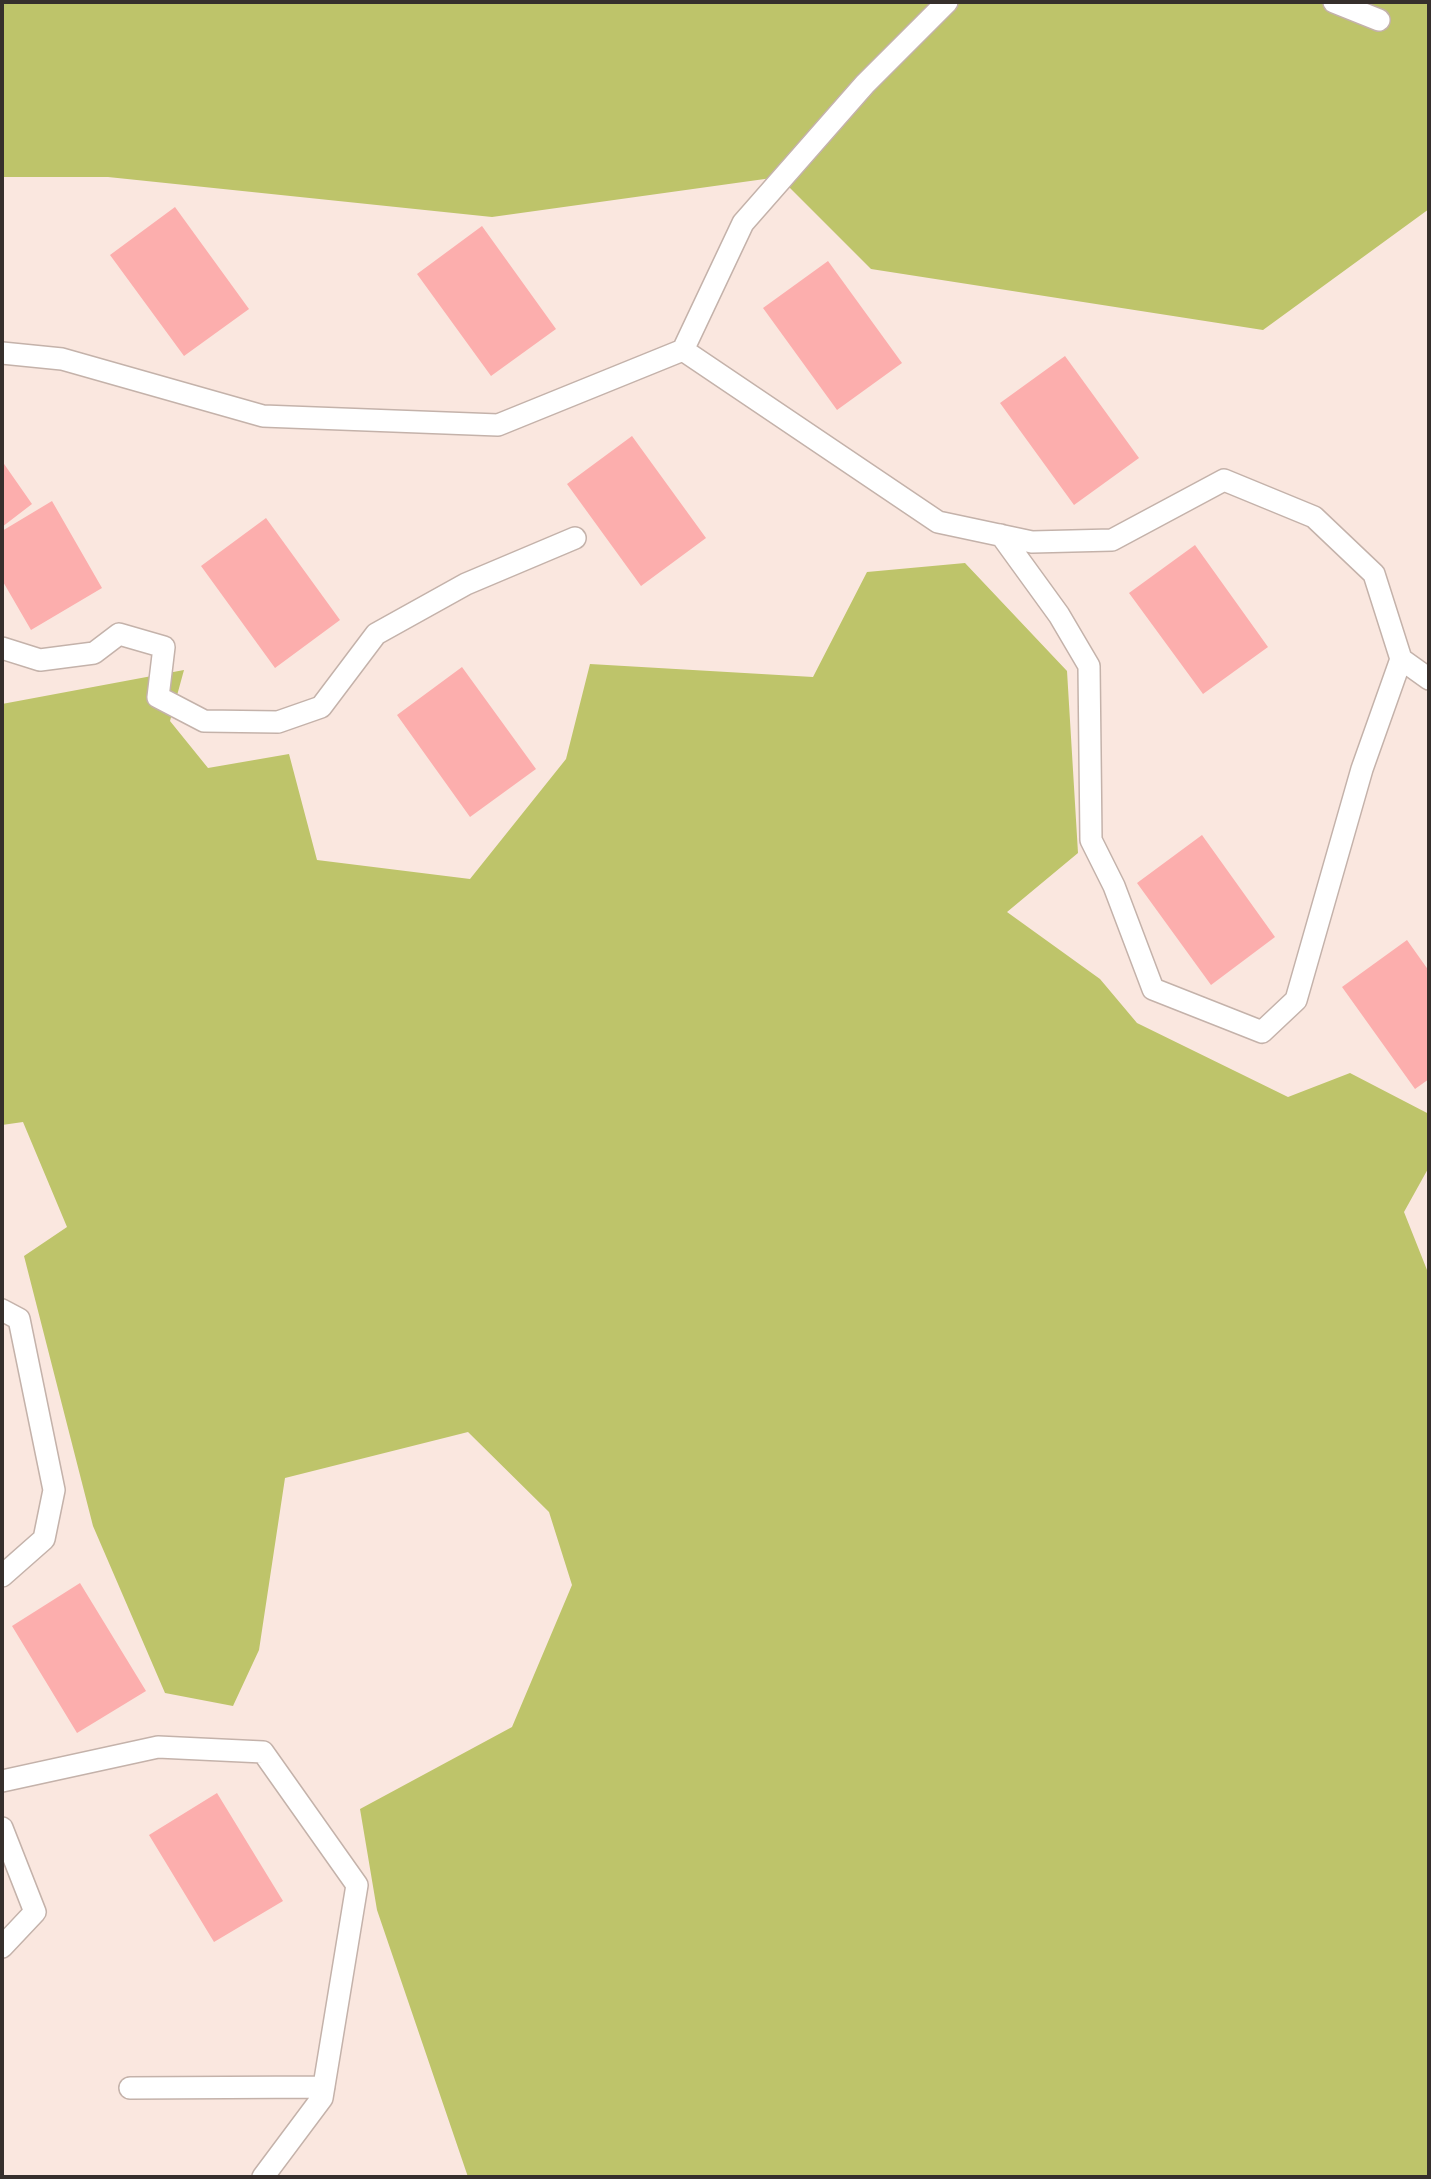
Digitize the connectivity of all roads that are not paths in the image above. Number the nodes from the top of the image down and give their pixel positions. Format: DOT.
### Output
graph roads {
  1 [pos="947,2"];
  2 [pos="1334,2"];
  3 [pos="1379,20"];
  4 [pos="683,350"];
  5 [pos="2,353"];
  6 [pos="1001,535"];
  7 [pos="575,538"];
  8 [pos="2,648"];
  9 [pos="1401,659"];
  10 [pos="1429,679"];
  11 [pos="2,1310"];
  12 [pos="2,1576"];
  13 [pos="2,1781"];
  14 [pos="2,1828"];
  15 [pos="2,1947"];
  16 [pos="324,2087"];
  17 [pos="131,2088"];
  18 [pos="262,2177"];
  1 -- 4 [label="lane"];
  2 -- 3 [label="lane"];
  4 -- 5 [label="lane"];
  4 -- 6 [label="lane"];
  6 -- 9 [label="lane"];
  6 -- 9 [label="lane"];
  7 -- 8 [label="lane"];
  9 -- 10 [label="lane"];
  11 -- 12 [label="lane"];
  13 -- 16 [label="lane"];
  14 -- 15 [label="lane"];
  16 -- 17 [label="lane"];
  16 -- 18 [label="lane"];
}
